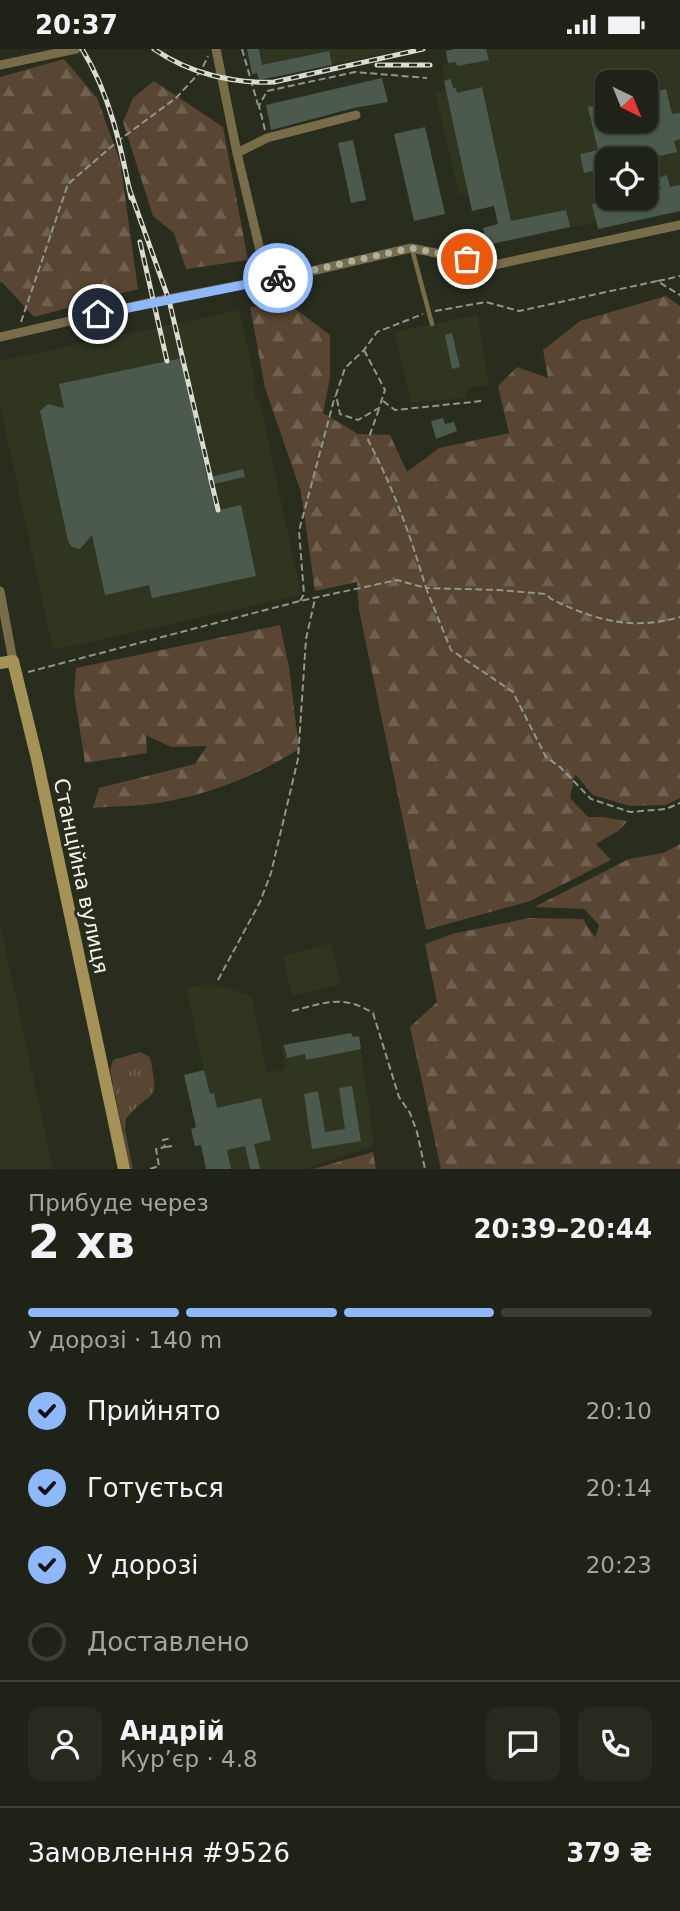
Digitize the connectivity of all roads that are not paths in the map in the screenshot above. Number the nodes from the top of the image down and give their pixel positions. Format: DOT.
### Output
graph roads {
  1 [pos="76,49"];
  2 [pos="214,49"];
  3 [pos="0,65"];
  4 [pos="356,115"];
  5 [pos="237,153"];
  6 [pos="680,225"];
  7 [pos="411,248"];
  8 [pos="267,281"];
  9 [pos="432,324"];
  10 [pos="0,337"];
  11 [pos="0,591"];
  12 [pos="6,662"];
  13 [pos="124,1169"];
  1 -- 3 [label="street"];
  2 -- 5 [label="street"];
  4 -- 5 [label="street"];
  5 -- 8 [label="street"];
  6 -- 7 [label="street"];
  7 -- 8 [label="street"];
  7 -- 9 [label="lane"];
  8 -- 10 [label="street"];
  11 -- 12 [label="street, Станційна вулиця"];
  12 -- 13 [label="street, Станційна вулиця"];
}
